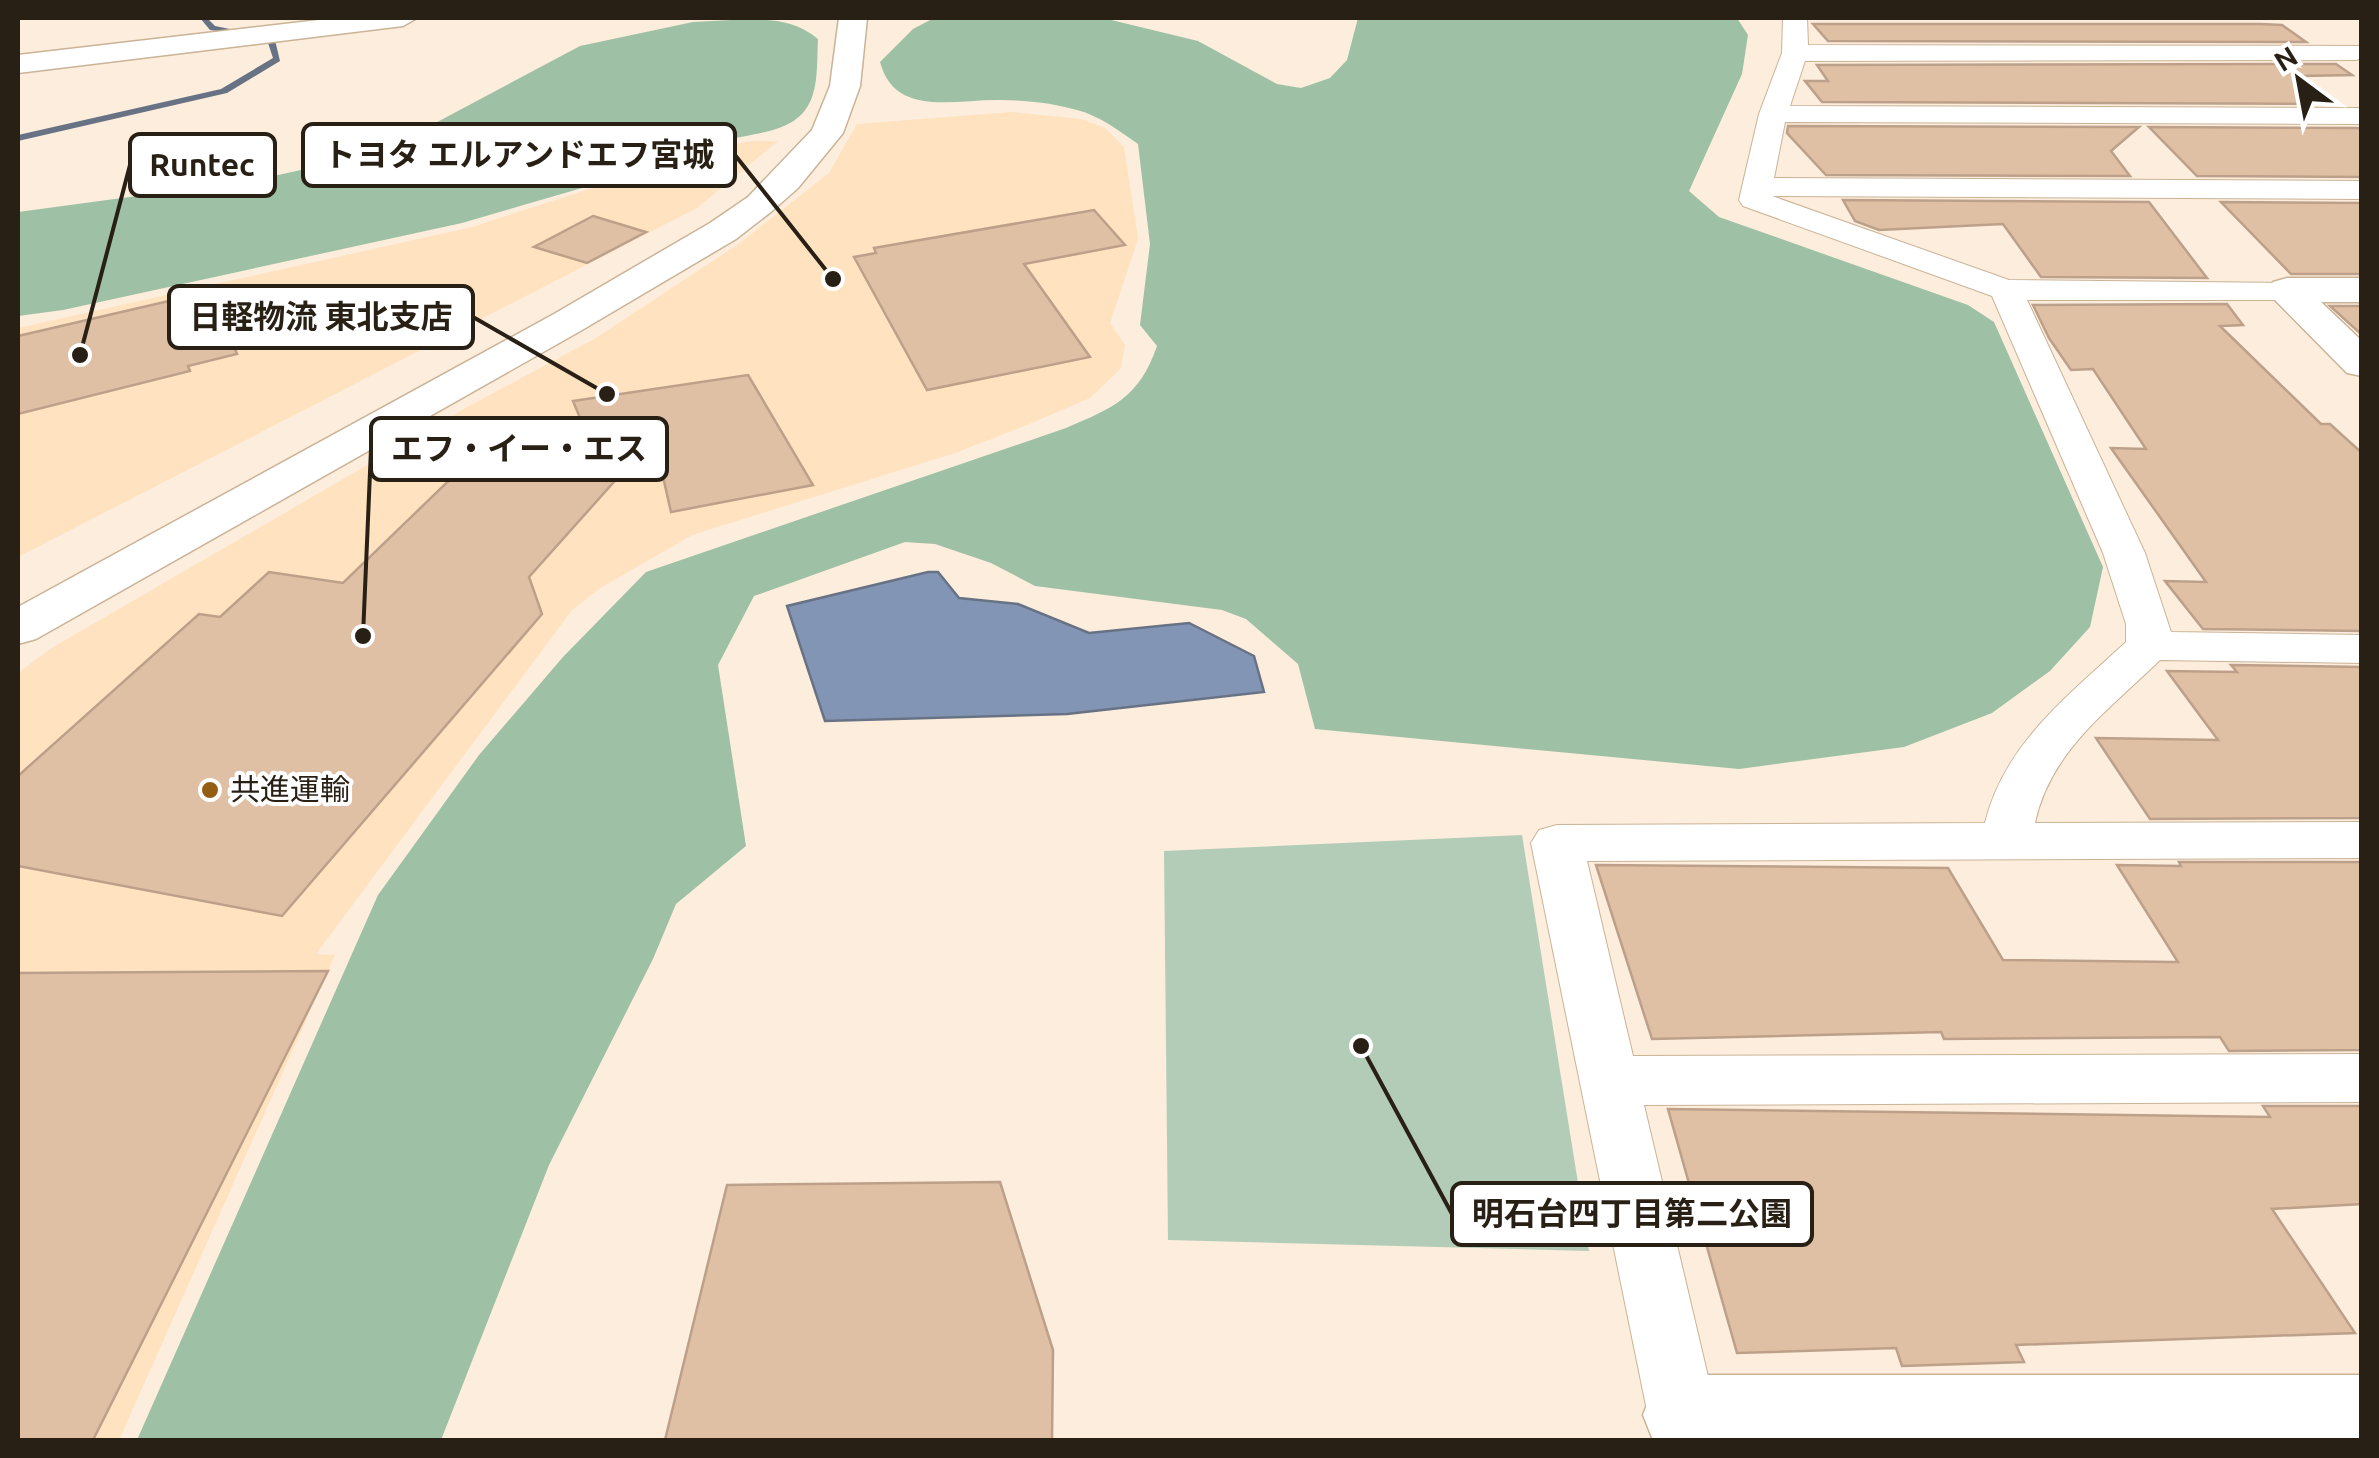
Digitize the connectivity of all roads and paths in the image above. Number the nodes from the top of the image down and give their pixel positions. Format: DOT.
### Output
graph roads {
  1 [pos="403,18"];
  2 [pos="853,18"];
  3 [pos="1796,18"];
  4 [pos="2324,30"];
  5 [pos="1796,53"];
  6 [pos="2359,54"];
  7 [pos="18,64"];
  8 [pos="1772,114"];
  9 [pos="2362,116"];
  10 [pos="1759,187"];
  11 [pos="2362,190"];
  12 [pos="2006,290"];
  13 [pos="2286,290"];
  14 [pos="2362,290"];
  15 [pos="2362,364"];
  16 [pos="18,628"];
  17 [pos="2149,646"];
  18 [pos="2362,649"];
  19 [pos="2006,840"];
  20 [pos="2362,840"];
  21 [pos="2362,1078"];
  22 [pos="1612,1081"];
  23 [pos="2362,1416"];
  24 [pos="1686,1428"];
  25 [pos="2140,1428"];
  1 -- 7 [label="street"];
  2 -- 16 [label="street"];
  3 -- 5 [label="street"];
  4 -- 6 [label="street"];
  5 -- 6 [label="street"];
  5 -- 8 [label="street"];
  8 -- 9 [label="street"];
  8 -- 10 [label="street"];
  10 -- 11 [label="street"];
  10 -- 12 [label="street"];
  12 -- 13 [label="street"];
  12 -- 17 [label="street"];
  13 -- 14 [label="street"];
  13 -- 15 [label="street"];
  17 -- 18 [label="street"];
  17 -- 19 [label="street"];
  19 -- 20 [label="street"];
  19 -- 22 [label="street"];
  21 -- 22 [label="street"];
  22 -- 24 [label="street"];
  23 -- 25 [label="street"];
  24 -- 25 [label="street"];
}
